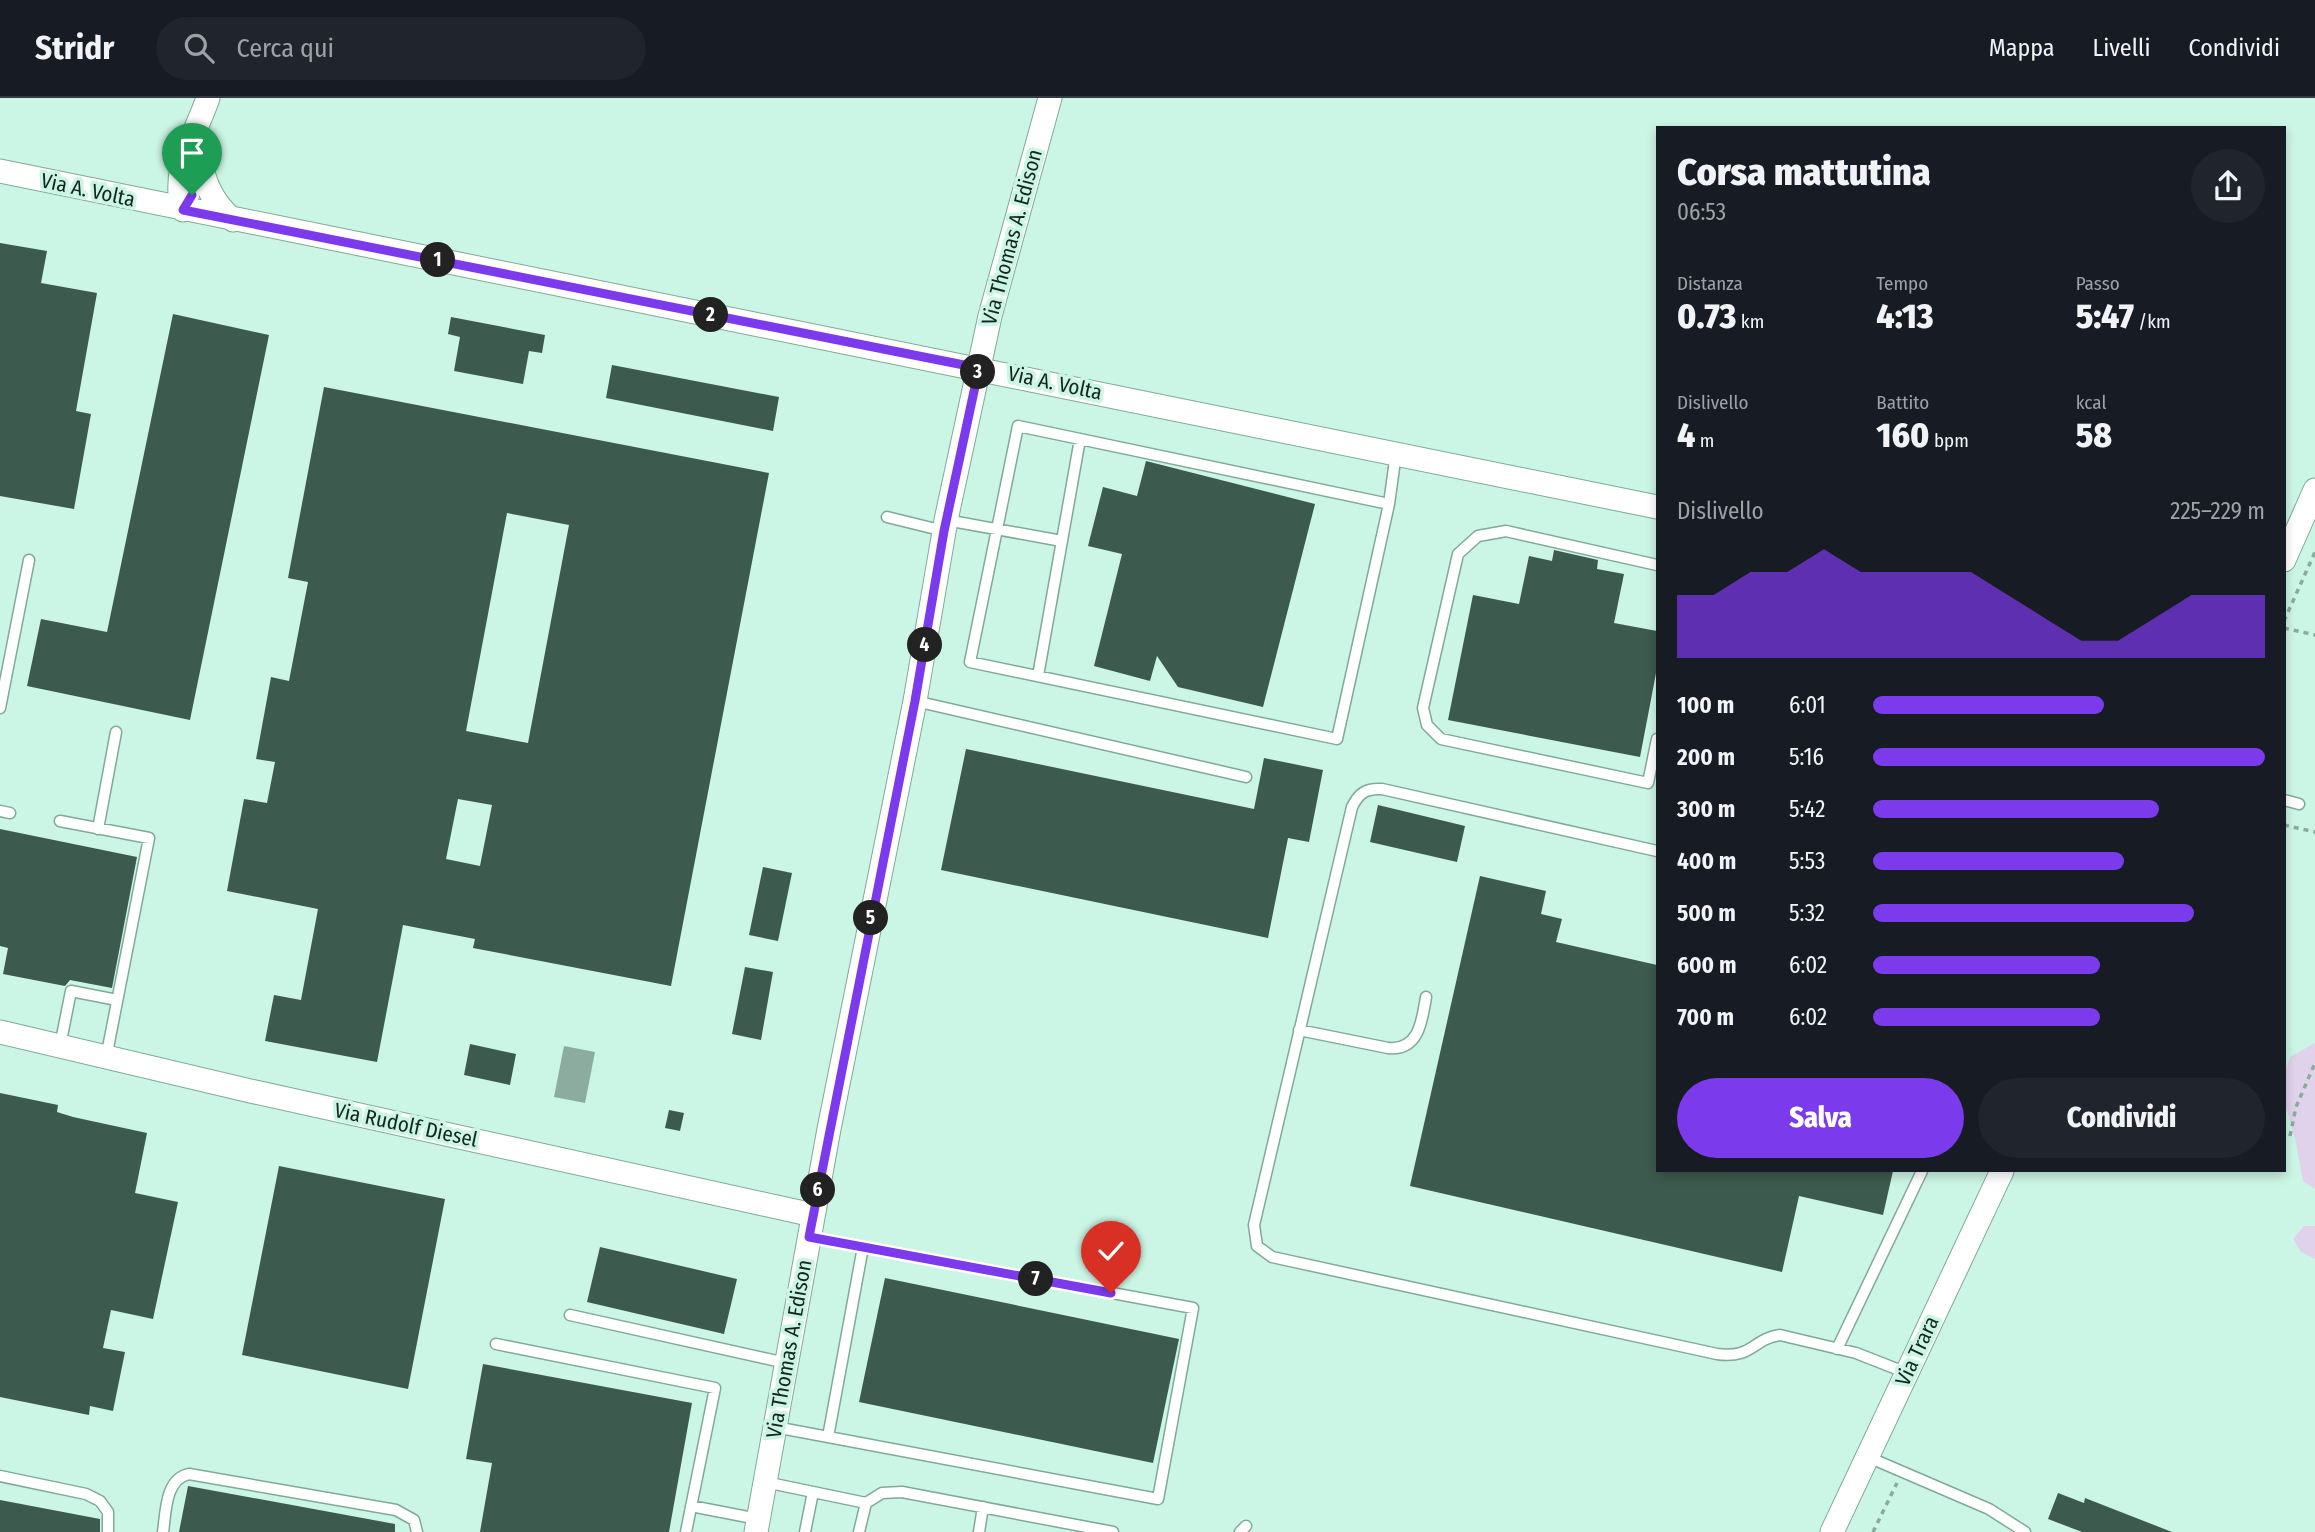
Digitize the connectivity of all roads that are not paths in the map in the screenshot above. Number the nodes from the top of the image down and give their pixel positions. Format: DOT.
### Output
graph roads {
  1 [pos="208,98"];
  2 [pos="1050,98"];
  3 [pos="190,167"];
  4 [pos="0,171"];
  5 [pos="134,200"];
  6 [pos="183,210"];
  7 [pos="233,220"];
  8 [pos="979,368"];
  9 [pos="1080,439"];
  10 [pos="1396,453"];
  11 [pos="2315,490"];
  12 [pos="1389,504"];
  13 [pos="1656,507"];
  14 [pos="887,517"];
  15 [pos="946,525"];
  16 [pos="997,530"];
  17 [pos="1062,541"];
  18 [pos="2286,554"];
  19 [pos="29,560"];
  20 [pos="1656,565"];
  21 [pos="1038,676"];
  22 [pos="915,701"];
  23 [pos="0,708"];
  24 [pos="116,732"];
  25 [pos="1656,744"];
  26 [pos="1246,777"];
  27 [pos="2286,801"];
  28 [pos="2299,804"];
  29 [pos="60,821"];
  30 [pos="98,829"];
  31 [pos="1656,852"];
  32 [pos="1426,997"];
  33 [pos="117,1000"];
  34 [pos="1300,1030"];
  35 [pos="0,1031"];
  36 [pos="60,1046"];
  37 [pos="106,1058"];
  38 [pos="1922,1172"];
  39 [pos="2002,1172"];
  40 [pos="811,1226"];
  41 [pos="863,1247"];
  42 [pos="570,1315"];
  43 [pos="496,1344"];
  44 [pos="1838,1349"];
  45 [pos="786,1363"];
  46 [pos="1908,1373"];
  47 [pos="775,1427"];
  48 [pos="828,1437"];
  49 [pos="1868,1457"];
  50 [pos="0,1476"];
  51 [pos="765,1482"];
  52 [pos="813,1492"];
  53 [pos="866,1503"];
  54 [pos="691,1506"];
  55 [pos="983,1507"];
  56 [pos="757,1526"];
  57 [pos="108,1532"];
  58 [pos="163,1532"];
  59 [pos="417,1532"];
  60 [pos="686,1532"];
  61 [pos="805,1532"];
  62 [pos="859,1532"];
  63 [pos="979,1532"];
  64 [pos="1113,1532"];
  65 [pos="1832,1532"];
  66 [pos="2025,1532"];
  1 -- 3 [label="street"];
  2 -- 8 [label="street, Via Thomas A. Edison"];
  3 -- 5 [label="street"];
  3 -- 6 [label="street"];
  3 -- 7 [label="street"];
  4 -- 5 [label="street, Via A. Volta"];
  5 -- 6 [label="street, Via A. Volta"];
  6 -- 7 [label="street, Via A. Volta"];
  7 -- 8 [label="street, Via A. Volta"];
  8 -- 10 [label="street, Via A. Volta"];
  8 -- 15 [label="street, Via Thomas A. Edison"];
  9 -- 12 [label="lane"];
  9 -- 16 [label="lane"];
  9 -- 17 [label="lane"];
  10 -- 12 [label="lane"];
  10 -- 13 [label="street, Via A. Volta"];
  11 -- 18 [label="street"];
  12 -- 21 [label="lane"];
  14 -- 15 [label="lane"];
  15 -- 16 [label="lane"];
  15 -- 22 [label="street, Via Thomas A. Edison"];
  16 -- 17 [label="lane"];
  16 -- 21 [label="lane"];
  17 -- 21 [label="lane"];
  19 -- 23 [label="lane"];
  20 -- 25 [label="lane"];
  22 -- 26 [label="lane"];
  22 -- 40 [label="street, Via Thomas A. Edison"];
  24 -- 30 [label="lane"];
  27 -- 28 [label="lane"];
  29 -- 30 [label="lane"];
  30 -- 33 [label="lane"];
  31 -- 34 [label="lane"];
  32 -- 34 [label="lane"];
  33 -- 36 [label="lane"];
  33 -- 37 [label="lane"];
  34 -- 44 [label="lane"];
  35 -- 36 [label="street, Via Rudolf Diesel"];
  36 -- 37 [label="street, Via Rudolf Diesel"];
  37 -- 40 [label="street, Via Rudolf Diesel"];
  38 -- 44 [label="lane"];
  39 -- 46 [label="street, Via Trara"];
  40 -- 41 [label="lane"];
  40 -- 45 [label="street, Via Thomas A. Edison"];
  41 -- 48 [label="lane"];
  41 -- 48 [label="lane"];
  42 -- 45 [label="lane"];
  43 -- 54 [label="lane"];
  44 -- 46 [label="lane"];
  45 -- 47 [label="street, Via Thomas A. Edison"];
  46 -- 49 [label="street, Via Trara"];
  47 -- 48 [label="lane"];
  47 -- 51 [label="street, Via Thomas A. Edison"];
  49 -- 65 [label="street, Via Trara"];
  49 -- 66 [label="lane"];
  50 -- 57 [label="lane"];
  51 -- 52 [label="lane"];
  51 -- 56 [label="street, Via Thomas A. Edison"];
  52 -- 53 [label="lane"];
  52 -- 61 [label="lane"];
  53 -- 55 [label="lane"];
  53 -- 62 [label="lane"];
  54 -- 56 [label="lane"];
  54 -- 60 [label="lane"];
  55 -- 63 [label="lane"];
  55 -- 64 [label="lane"];
  58 -- 59 [label="lane"];
}
